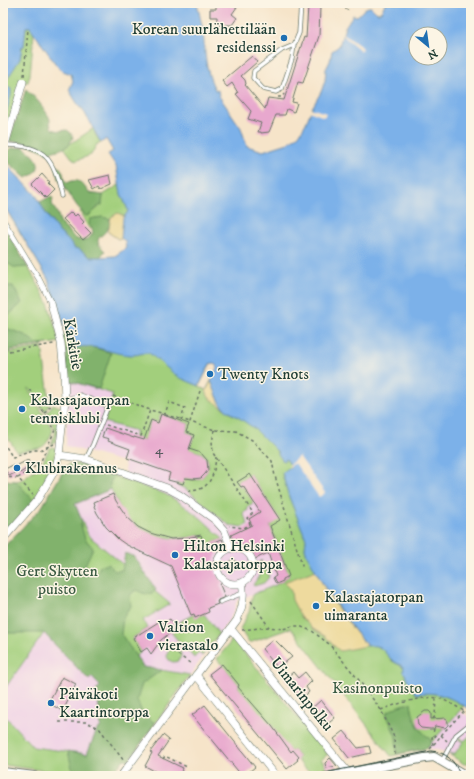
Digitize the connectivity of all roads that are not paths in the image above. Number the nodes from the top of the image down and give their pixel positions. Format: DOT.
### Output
graph roads {
  1 [pos="301,3"];
  2 [pos="294,45"];
  3 [pos="24,82"];
  4 [pos="4,148"];
  5 [pos="62,196"];
  6 [pos="3,220"];
  7 [pos="51,303"];
  8 [pos="65,400"];
  9 [pos="59,455"];
  10 [pos="86,459"];
  11 [pos="3,539"];
  12 [pos="231,548"];
  13 [pos="242,583"];
  14 [pos="244,593"];
  15 [pos="220,602"];
  16 [pos="234,630"];
  17 [pos="196,675"];
  18 [pos="471,723"];
  19 [pos="442,761"];
  20 [pos="471,767"];
  21 [pos="3,772"];
  22 [pos="350,774"];
  23 [pos="465,775"];
  24 [pos="34,776"];
  25 [pos="121,776"];
  26 [pos="276,776"];
  27 [pos="332,776"];
  1 -- 2 [label="lane"];
  2 -- 2 [label="lane"];
  3 -- 4 [label="street"];
  4 -- 5 [label="lane"];
  6 -- 7 [label="street, Kärkitie"];
  7 -- 8 [label="street, Kärkitie"];
  8 -- 9 [label="street, Kärkitie"];
  8 -- 10 [label="lane"];
  9 -- 10 [label="street"];
  9 -- 11 [label="street, Kärkitie"];
  10 -- 12 [label="street"];
  12 -- 13 [label="street"];
  12 -- 13 [label="street"];
  13 -- 14 [label="street"];
  14 -- 15 [label="lane"];
  14 -- 16 [label="street"];
  16 -- 17 [label="street"];
  16 -- 22 [label="street, Uimarinpolku"];
  17 -- 25 [label="street"];
  17 -- 26 [label="street"];
  18 -- 19 [label="lane"];
  19 -- 22 [label="street"];
  19 -- 23 [label="street"];
  20 -- 23 [label="street"];
  21 -- 24 [label="street"];
  22 -- 27 [label="street"];
}
